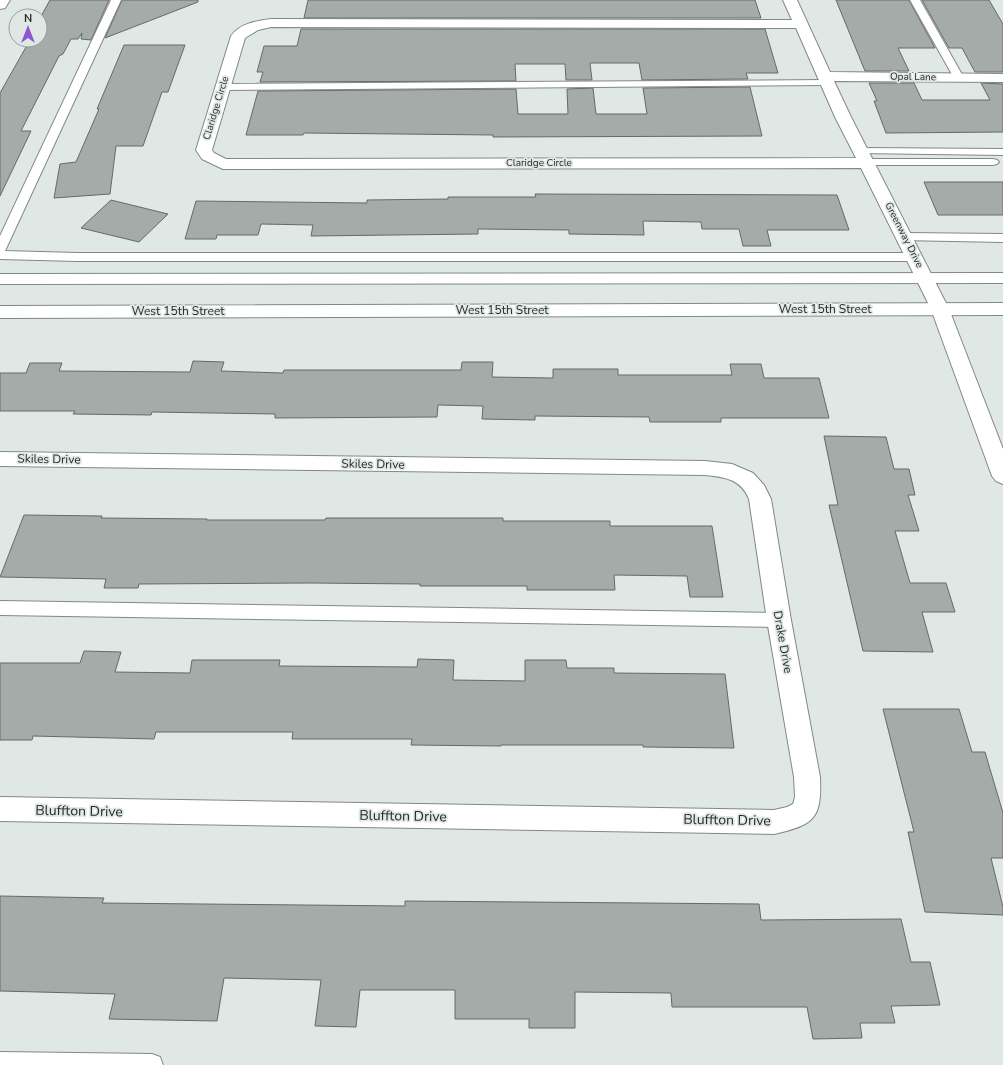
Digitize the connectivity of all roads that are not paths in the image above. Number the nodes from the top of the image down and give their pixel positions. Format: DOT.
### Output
graph roads {
  1 [pos="3,0"];
  2 [pos="116,0"];
  3 [pos="790,0"];
  4 [pos="915,0"];
  5 [pos="0,5"];
  6 [pos="800,24"];
  7 [pos="960,78"];
  8 [pos="1003,78"];
  9 [pos="825,80"];
  10 [pos="223,87"];
  11 [pos="1003,152"];
  12 [pos="864,157"];
  13 [pos="1003,162"];
  14 [pos="905,237"];
  15 [pos="1003,238"];
  16 [pos="0,249"];
  17 [pos="0,255"];
  18 [pos="915,257"];
  19 [pos="926,278"];
  20 [pos="1003,278"];
  21 [pos="0,279"];
  22 [pos="940,309"];
  23 [pos="1003,309"];
  24 [pos="0,312"];
  25 [pos="0,459"];
  26 [pos="1001,465"];
  27 [pos="745,477"];
  28 [pos="0,608"];
  29 [pos="779,620"];
  30 [pos="0,809"];
  31 [pos="804,811"];
  32 [pos="0,1063"];
  33 [pos="152,1065"];
  1 -- 5 [label="street"];
  2 -- 16 [label="lane"];
  3 -- 6 [label="street, Greenway Drive"];
  4 -- 7 [label="lane"];
  6 -- 9 [label="street, Greenway Drive"];
  6 -- 10 [label="street, Claridge Circle"];
  7 -- 8 [label="street, Opal Lane"];
  7 -- 9 [label="street, Opal Lane"];
  9 -- 10 [label="lane"];
  9 -- 12 [label="street, Greenway Drive"];
  10 -- 12 [label="street, Claridge Circle"];
  11 -- 12 [label="lane"];
  12 -- 13 [label="lane"];
  12 -- 14 [label="street, Greenway Drive"];
  14 -- 15 [label="lane"];
  14 -- 18 [label="street, Greenway Drive"];
  17 -- 18 [label="lane"];
  18 -- 19 [label="street, Greenway Drive"];
  19 -- 20 [label="street"];
  19 -- 21 [label="street"];
  19 -- 22 [label="street, Greenway Drive"];
  22 -- 23 [label="street, West 15th Street"];
  22 -- 24 [label="street, West 15th Street"];
  22 -- 26 [label="street, Greenway Drive"];
  25 -- 27 [label="street, Skiles Drive"];
  27 -- 29 [label="street, Drake Drive"];
  28 -- 29 [label="lane"];
  29 -- 31 [label="street, Drake Drive"];
  30 -- 31 [label="street, Bluffton Drive"];
  32 -- 33 [label="lane"];
}
